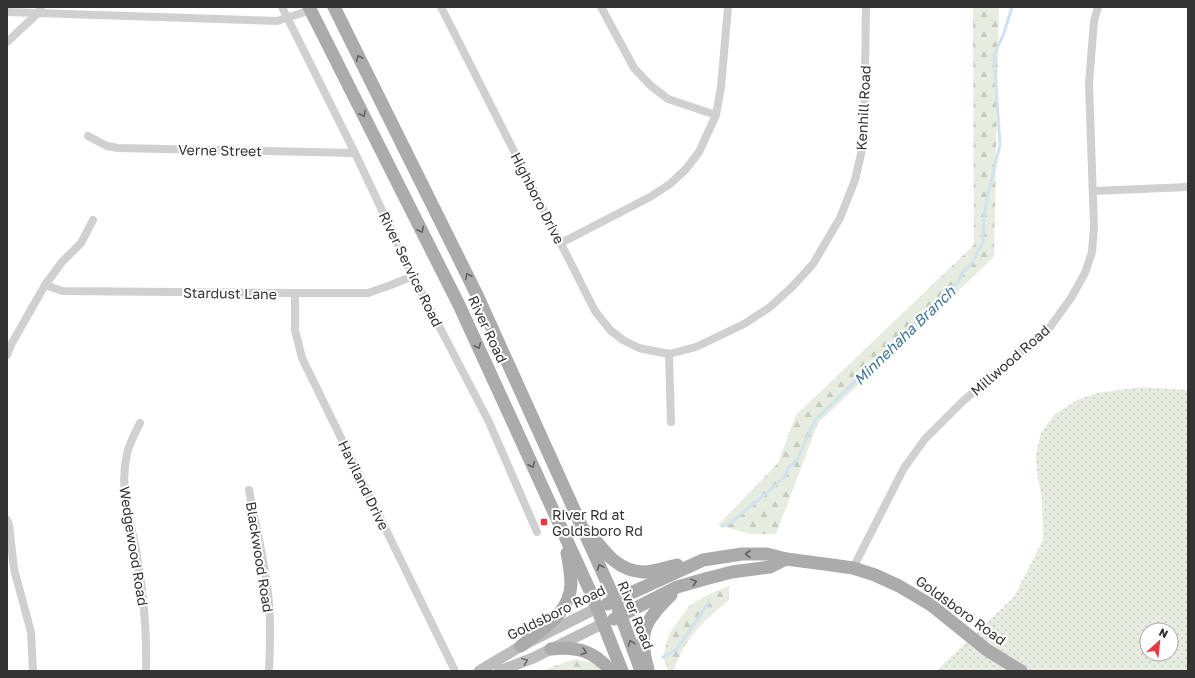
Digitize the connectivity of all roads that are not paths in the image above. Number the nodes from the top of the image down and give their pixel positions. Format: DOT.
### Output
graph roads {
  1 [pos="282,7"];
  2 [pos="334,7"];
  3 [pos="441,7"];
  4 [pos="601,7"];
  5 [pos="728,7"];
  6 [pos="866,7"];
  7 [pos="1098,7"];
  8 [pos="313,8"];
  9 [pos="39,10"];
  10 [pos="7,12"];
  11 [pos="288,17"];
  12 [pos="7,42"];
  13 [pos="716,115"];
  14 [pos="88,136"];
  15 [pos="355,153"];
  16 [pos="1188,187"];
  17 [pos="1094,191"];
  18 [pos="93,220"];
  19 [pos="561,243"];
  20 [pos="413,276"];
  21 [pos="45,285"];
  22 [pos="295,293"];
  23 [pos="669,354"];
  24 [pos="7,355"];
  25 [pos="671,422"];
  26 [pos="140,423"];
  27 [pos="564,487"];
  28 [pos="249,490"];
  29 [pos="7,520"];
  30 [pos="537,532"];
  31 [pos="564,535"];
  32 [pos="703,560"];
  33 [pos="786,560"];
  34 [pos="853,568"];
  35 [pos="678,588"];
  36 [pos="615,600"];
  37 [pos="597,608"];
  38 [pos="621,616"];
  39 [pos="604,623"];
  40 [pos="521,646"];
  41 [pos="551,649"];
  42 [pos="33,671"];
  43 [pos="146,671"];
  44 [pos="269,671"];
  45 [pos="455,671"];
  46 [pos="479,671"];
  47 [pos="499,671"];
  48 [pos="611,671"];
  49 [pos="622,671"];
  50 [pos="641,671"];
  51 [pos="648,671"];
  52 [pos="1021,671"];
  1 -- 11 [label="street, River Service Road"];
  27 -- 2 [label="main road, River Road, one-way"];
  3 -- 19 [label="street, Highboro Drive"];
  4 -- 13 [label="street"];
  5 -- 13 [label="street"];
  6 -- 23 [label="street, Kenhill Road"];
  7 -- 17 [label="street, Millwood Road"];
  8 -- 11 [label="street"];
  8 -- 31 [label="main road, River Road, one-way"];
  9 -- 10 [label="street"];
  9 -- 11 [label="street"];
  9 -- 12 [label="street"];
  11 -- 15 [label="street, River Service Road"];
  13 -- 19 [label="street"];
  14 -- 15 [label="street, Verne Street"];
  15 -- 20 [label="street, River Service Road"];
  16 -- 17 [label="street"];
  17 -- 34 [label="street, Millwood Road"];
  18 -- 21 [label="street"];
  19 -- 23 [label="street, Highboro Drive"];
  20 -- 22 [label="street, Stardust Lane"];
  20 -- 30 [label="street, River Service Road"];
  21 -- 22 [label="street, Stardust Lane"];
  21 -- 24 [label="street"];
  22 -- 45 [label="street, Haviland Drive"];
  23 -- 25 [label="street"];
  26 -- 43 [label="street, Wedgewood Road"];
  27 -- 32 [label="main road"];
  36 -- 27 [label="main road, River Road, one-way"];
  28 -- 44 [label="street, Blackwood Road"];
  29 -- 42 [label="street"];
  31 -- 37 [label="main road, River Road"];
  31 -- 40 [label="main road"];
  33 -- 32 [label="main road, Goldsboro Road, one-way"];
  32 -- 36 [label="main road, Goldsboro Road"];
  33 -- 34 [label="main road, Goldsboro Road"];
  35 -- 33 [label="main road, Goldsboro Road, one-way"];
  34 -- 52 [label="main road, Goldsboro Road"];
  35 -- 38 [label="main road, Goldsboro Road"];
  35 -- 51 [label="main road"];
  36 -- 37 [label="main road, Goldsboro Road"];
  36 -- 38 [label="main road, River Road"];
  37 -- 39 [label="main road, River Road"];
  37 -- 40 [label="main road, Goldsboro Road"];
  38 -- 39 [label="main road, Goldsboro Road"];
  50 -- 38 [label="main road, River Road, one-way"];
  39 -- 41 [label="main road, Goldsboro Road"];
  39 -- 49 [label="main road, River Road"];
  40 -- 46 [label="main road, Goldsboro Road"];
  47 -- 41 [label="main road, Goldsboro Road, one-way"];
  41 -- 48 [label="main road, one-way"];
}
